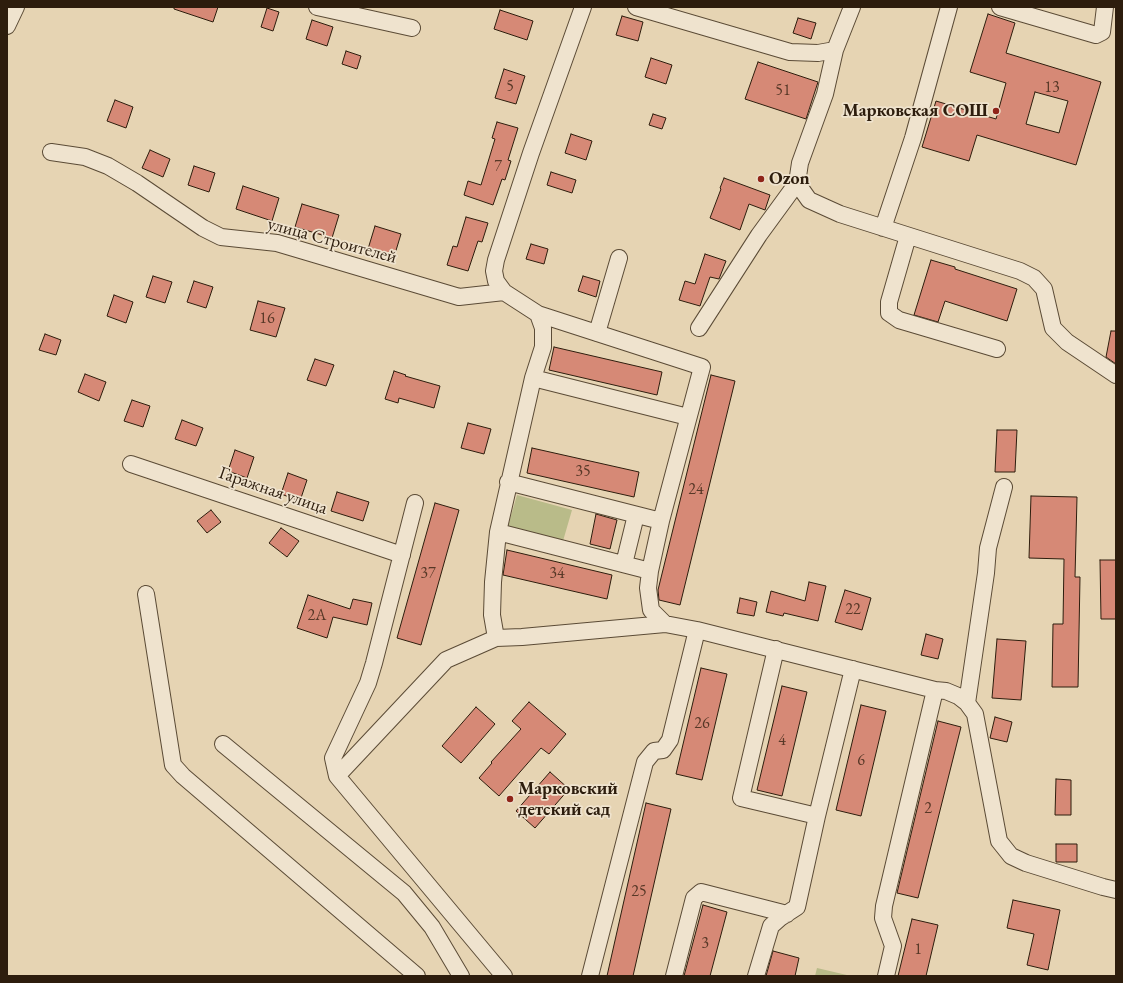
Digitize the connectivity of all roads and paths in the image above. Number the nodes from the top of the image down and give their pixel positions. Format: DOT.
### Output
graph roads {
  1 [pos="16,7"];
  2 [pos="317,7"];
  3 [pos="583,7"];
  4 [pos="636,7"];
  5 [pos="852,7"];
  6 [pos="949,7"];
  7 [pos="1000,7"];
  8 [pos="1105,7"];
  9 [pos="7,26"];
  10 [pos="412,28"];
  11 [pos="836,50"];
  12 [pos="51,152"];
  13 [pos="797,183"];
  14 [pos="883,228"];
  15 [pos="908,236"];
  16 [pos="620,258"];
  17 [pos="504,292"];
  18 [pos="538,314"];
  19 [pos="699,328"];
  20 [pos="597,333"];
  21 [pos="997,349"];
  22 [pos="1116,375"];
  23 [pos="533,378"];
  24 [pos="688,417"];
  25 [pos="131,464"];
  26 [pos="508,482"];
  27 [pos="1004,487"];
  28 [pos="415,503"];
  29 [pos="636,514"];
  30 [pos="661,521"];
  31 [pos="498,532"];
  32 [pos="402,555"];
  33 [pos="624,564"];
  34 [pos="650,571"];
  35 [pos="146,594"];
  36 [pos="665,624"];
  37 [pos="697,630"];
  38 [pos="496,638"];
  39 [pos="776,649"];
  40 [pos="853,669"];
  41 [pos="936,690"];
  42 [pos="967,703"];
  43 [pos="223,744"];
  44 [pos="337,776"];
  45 [pos="817,816"];
  46 [pos="1116,890"];
  47 [pos="787,914"];
  48 [pos="417,976"];
  49 [pos="461,976"];
  50 [pos="504,976"];
  51 [pos="590,976"];
  52 [pos="674,976"];
  53 [pos="756,976"];
  54 [pos="886,976"];
  1 -- 9 [label="street"];
  2 -- 10 [label="street"];
  3 -- 17 [label="street"];
  4 -- 11 [label="street"];
  5 -- 11 [label="street"];
  6 -- 14 [label="street"];
  7 -- 8 [label="street"];
  11 -- 13 [label="street"];
  12 -- 17 [label="street, улица Строителей"];
  13 -- 14 [label="street"];
  13 -- 19 [label="street"];
  14 -- 15 [label="street"];
  15 -- 21 [label="street"];
  15 -- 22 [label="street"];
  16 -- 20 [label="street"];
  17 -- 18 [label="street"];
  18 -- 20 [label="street"];
  18 -- 23 [label="street"];
  20 -- 24 [label="street"];
  23 -- 24 [label="street"];
  23 -- 26 [label="street"];
  24 -- 30 [label="street"];
  25 -- 32 [label="street, Гаражная улица"];
  26 -- 29 [label="street"];
  26 -- 31 [label="street"];
  27 -- 42 [label="street"];
  28 -- 32 [label="street"];
  29 -- 30 [label="street"];
  29 -- 33 [label="street"];
  30 -- 34 [label="street"];
  31 -- 33 [label="street"];
  31 -- 38 [label="street"];
  32 -- 44 [label="street"];
  33 -- 34 [label="street"];
  34 -- 36 [label="street"];
  35 -- 48 [label="street"];
  36 -- 37 [label="street"];
  36 -- 38 [label="street"];
  37 -- 39 [label="street"];
  37 -- 51 [label="street"];
  38 -- 44 [label="street"];
  39 -- 40 [label="street"];
  39 -- 45 [label="street"];
  40 -- 41 [label="street"];
  40 -- 45 [label="street"];
  41 -- 42 [label="street"];
  41 -- 54 [label="street"];
  42 -- 46 [label="street"];
  43 -- 49 [label="street"];
  44 -- 50 [label="street"];
  45 -- 47 [label="street"];
  47 -- 52 [label="street"];
  47 -- 53 [label="street"];
}
